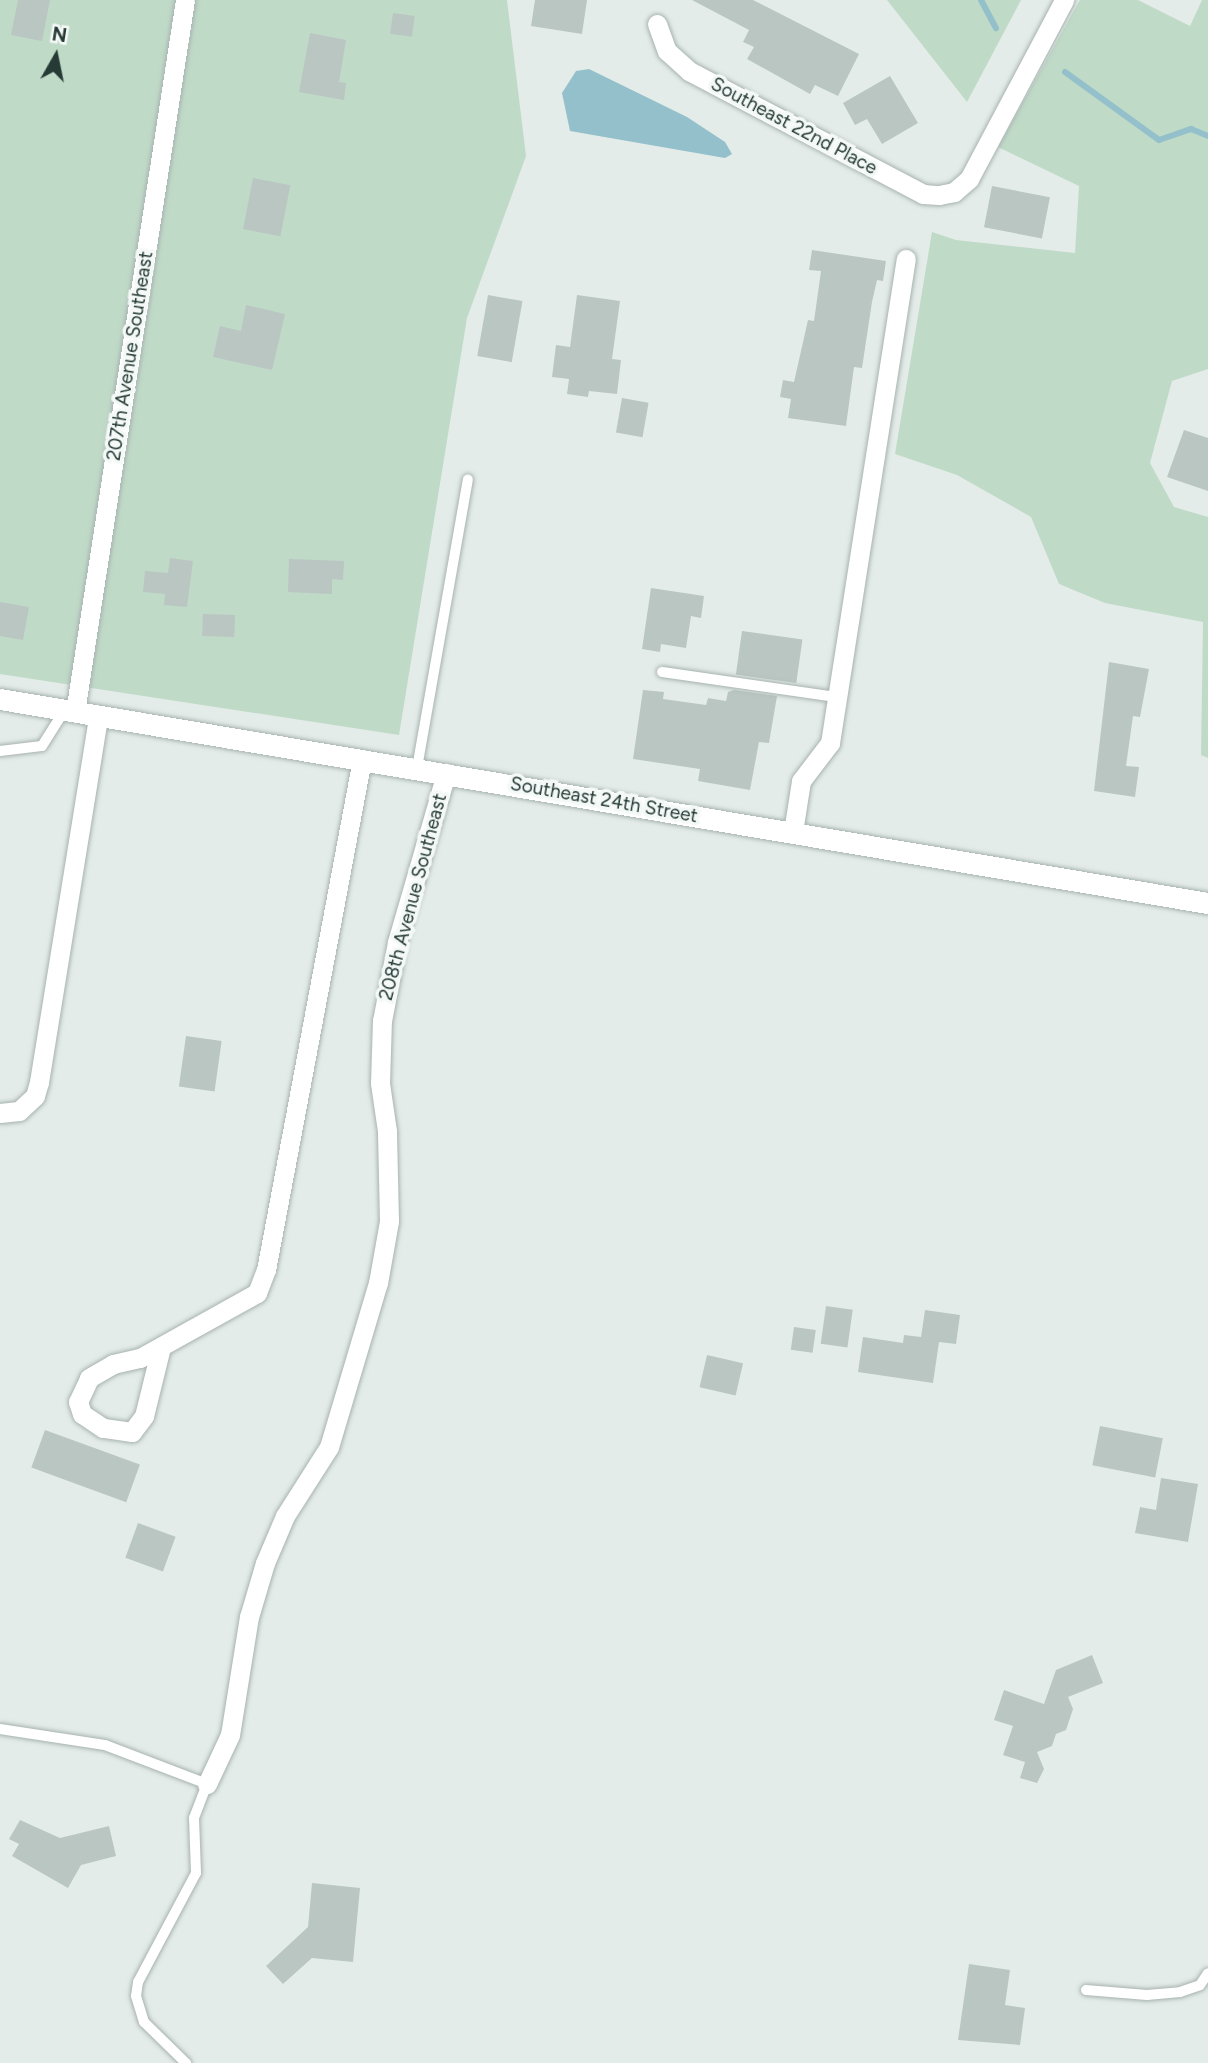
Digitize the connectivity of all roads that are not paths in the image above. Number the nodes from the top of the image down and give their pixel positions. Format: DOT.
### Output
graph roads {
  1 [pos="185,0"];
  2 [pos="1064,0"];
  3 [pos="657,24"];
  4 [pos="906,259"];
  5 [pos="468,479"];
  6 [pos="662,672"];
  7 [pos="836,697"];
  8 [pos="0,699"];
  9 [pos="70,711"];
  10 [pos="98,716"];
  11 [pos="0,751"];
  12 [pos="362,759"];
  13 [pos="417,768"];
  14 [pos="446,773"];
  15 [pos="793,832"];
  16 [pos="1208,903"];
  17 [pos="0,1113"];
  18 [pos="161,1347"];
  19 [pos="0,1729"];
  20 [pos="207,1784"];
  21 [pos="1208,1973"];
  22 [pos="1086,1990"];
  23 [pos="186,2063"];
  1 -- 9 [label="street, 207th Avenue Southeast"];
  2 -- 3 [label="street, Southeast 22nd Place"];
  4 -- 7 [label="street"];
  5 -- 13 [label="lane"];
  6 -- 7 [label="lane"];
  7 -- 15 [label="street"];
  8 -- 9 [label="street, Southeast 24th Street"];
  9 -- 10 [label="street, Southeast 24th Street"];
  9 -- 11 [label="lane"];
  10 -- 12 [label="street, Southeast 24th Street"];
  10 -- 17 [label="street"];
  12 -- 13 [label="street, Southeast 24th Street"];
  12 -- 18 [label="street"];
  13 -- 14 [label="street, Southeast 24th Street"];
  14 -- 15 [label="street, Southeast 24th Street"];
  14 -- 20 [label="street, 208th Avenue Southeast"];
  15 -- 16 [label="street, Southeast 24th Street"];
  18 -- 18 [label="street"];
  19 -- 20 [label="lane"];
  20 -- 23 [label="lane"];
  21 -- 22 [label="lane"];
}
